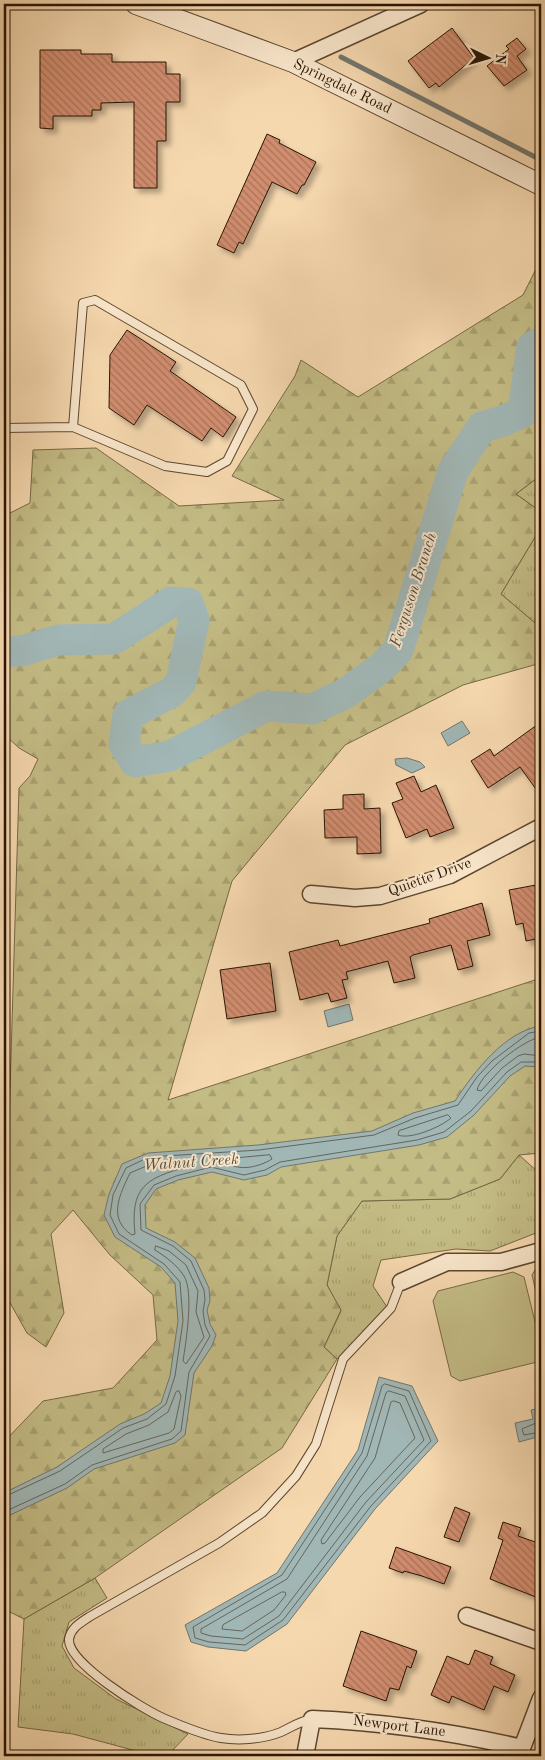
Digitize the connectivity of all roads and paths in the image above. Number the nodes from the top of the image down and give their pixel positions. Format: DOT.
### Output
graph roads {
  1 [pos="136,4"];
  2 [pos="422,4"];
  3 [pos="292,62"];
  4 [pos="541,185"];
  5 [pos="73,427"];
  6 [pos="4,428"];
  7 [pos="541,827"];
  8 [pos="311,894"];
  9 [pos="541,1251"];
  10 [pos="401,1282"];
  11 [pos="468,1616"];
  12 [pos="541,1642"];
  13 [pos="541,1698"];
  14 [pos="312,1719"];
  15 [pos="521,1752"];
  16 [pos="305,1756"];
  1 -- 3 [label="street, Springdale Road"];
  2 -- 3 [label="street"];
  3 -- 4 [label="street, Springdale Road"];
  5 -- 5 [label="lane"];
  5 -- 6 [label="lane"];
  7 -- 8 [label="street, Quiette Drive"];
  9 -- 10 [label="street"];
  10 -- 14 [label="lane"];
  11 -- 12 [label="street"];
  13 -- 15 [label="street"];
  14 -- 15 [label="street, Newport Lane"];
  14 -- 16 [label="street"];
}
